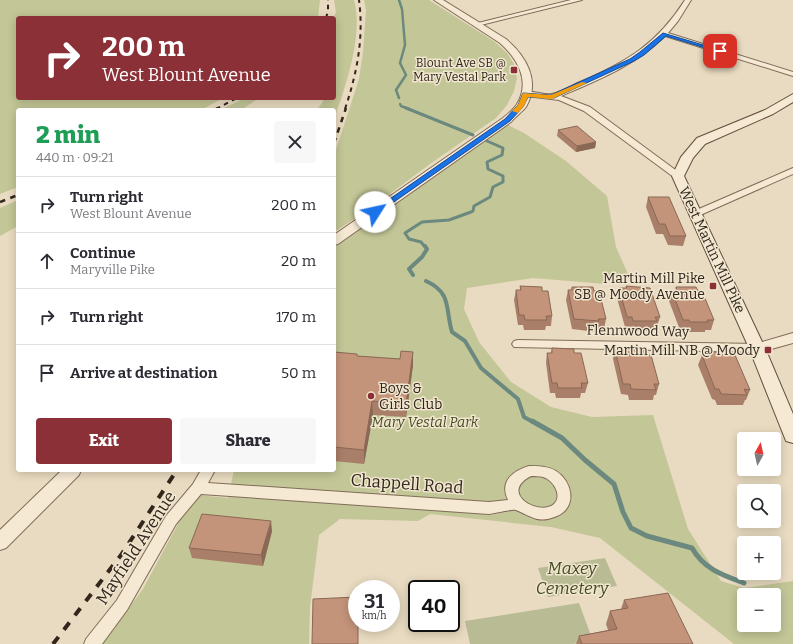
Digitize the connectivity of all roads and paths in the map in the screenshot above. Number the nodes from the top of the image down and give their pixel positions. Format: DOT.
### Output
graph roads {
  1 [pos="438,0"];
  2 [pos="579,0"];
  3 [pos="688,0"];
  4 [pos="476,24"];
  5 [pos="665,34"];
  6 [pos="793,74"];
  7 [pos="575,87"];
  8 [pos="526,94"];
  9 [pos="552,97"];
  10 [pos="793,97"];
  11 [pos="587,109"];
  12 [pos="793,171"];
  13 [pos="678,176"];
  14 [pos="695,214"];
  15 [pos="336,241"];
  16 [pos="793,338"];
  17 [pos="518,344"];
  18 [pos="758,348"];
  19 [pos="793,436"];
  20 [pos="71,472"];
  21 [pos="207,472"];
  22 [pos="198,488"];
  23 [pos="518,504"];
  24 [pos="0,542"];
  25 [pos="92,644"];
  1 -- 4 [label="street"];
  2 -- 4 [label="street"];
  3 -- 5 [label="street"];
  4 -- 8 [label="street"];
  5 -- 6 [label="street"];
  5 -- 7 [label="street"];
  7 -- 9 [label="street"];
  7 -- 11 [label="street"];
  8 -- 9 [label="street"];
  8 -- 15 [label="street"];
  9 -- 11 [label="street"];
  10 -- 13 [label="main road, West Martin Mill Pike"];
  11 -- 13 [label="street"];
  12 -- 14 [label="street"];
  13 -- 14 [label="main road, West Martin Mill Pike"];
  14 -- 18 [label="main road, West Martin Mill Pike"];
  16 -- 18 [label="street"];
  17 -- 18 [label="street, Flennwood Way"];
  18 -- 19 [label="main road, West Martin Mill Pike"];
  20 -- 24 [label="street"];
  21 -- 22 [label="street, Mayfield Avenue"];
  22 -- 23 [label="street, Chappell Road"];
  22 -- 25 [label="street, Mayfield Avenue"];
}
